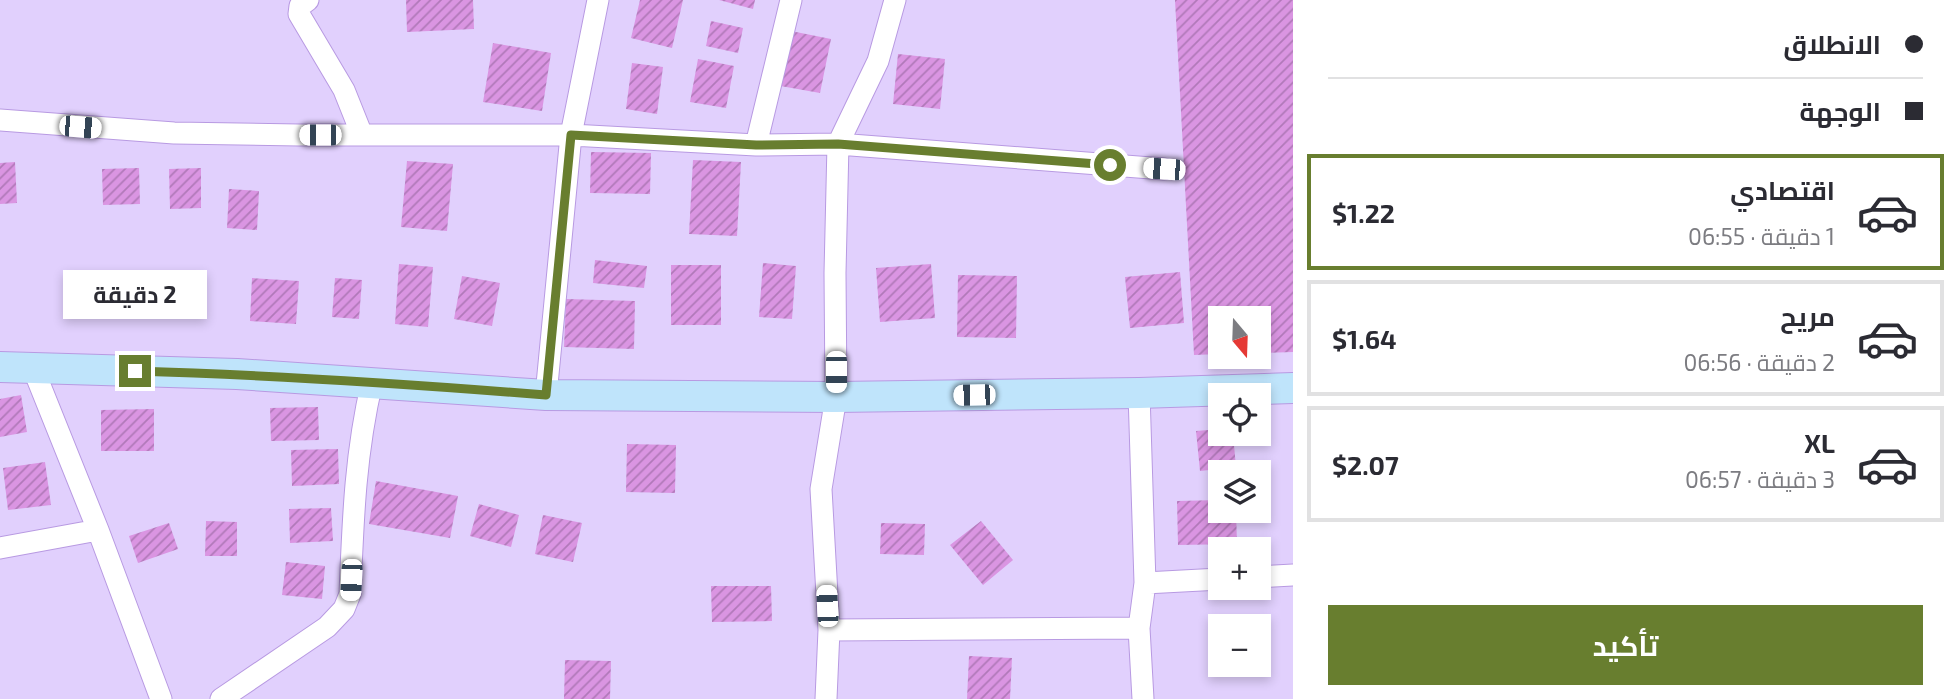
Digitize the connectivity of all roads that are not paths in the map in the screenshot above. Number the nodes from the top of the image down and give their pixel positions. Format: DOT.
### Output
graph roads {
  1 [pos="308,0"];
  2 [pos="598,0"];
  3 [pos="791,0"];
  4 [pos="895,0"];
  5 [pos="0,120"];
  6 [pos="362,135"];
  7 [pos="571,135"];
  8 [pos="838,144"];
  9 [pos="756,145"];
  10 [pos="1164,169"];
  11 [pos="0,368"];
  12 [pos="33,369"];
  13 [pos="372,382"];
  14 [pos="1293,388"];
  15 [pos="1139,393"];
  16 [pos="546,395"];
  17 [pos="836,397"];
  18 [pos="98,530"];
  19 [pos="0,548"];
  20 [pos="1293,575"];
  21 [pos="1271,576"];
  22 [pos="1208,580"];
  23 [pos="1145,583"];
  24 [pos="1139,628"];
  25 [pos="829,630"];
  26 [pos="161,699"];
  27 [pos="221,699"];
  28 [pos="826,699"];
  29 [pos="1143,699"];
  1 -- 6 [label="street"];
  2 -- 7 [label="street"];
  3 -- 9 [label="street"];
  4 -- 8 [label="street"];
  5 -- 6 [label="street"];
  6 -- 7 [label="street"];
  7 -- 9 [label="street"];
  7 -- 16 [label="street"];
  8 -- 9 [label="street"];
  8 -- 10 [label="street"];
  8 -- 17 [label="street"];
  11 -- 12 [label="main road"];
  12 -- 13 [label="main road"];
  12 -- 18 [label="street"];
  13 -- 16 [label="main road"];
  13 -- 27 [label="street"];
  14 -- 15 [label="main road"];
  15 -- 17 [label="main road"];
  15 -- 23 [label="street"];
  16 -- 17 [label="main road"];
  17 -- 25 [label="street"];
  18 -- 19 [label="street"];
  18 -- 26 [label="street"];
  20 -- 21 [label="street"];
  22 -- 23 [label="street"];
  23 -- 24 [label="street"];
  24 -- 25 [label="street"];
  24 -- 29 [label="street"];
  25 -- 28 [label="street"];
}
